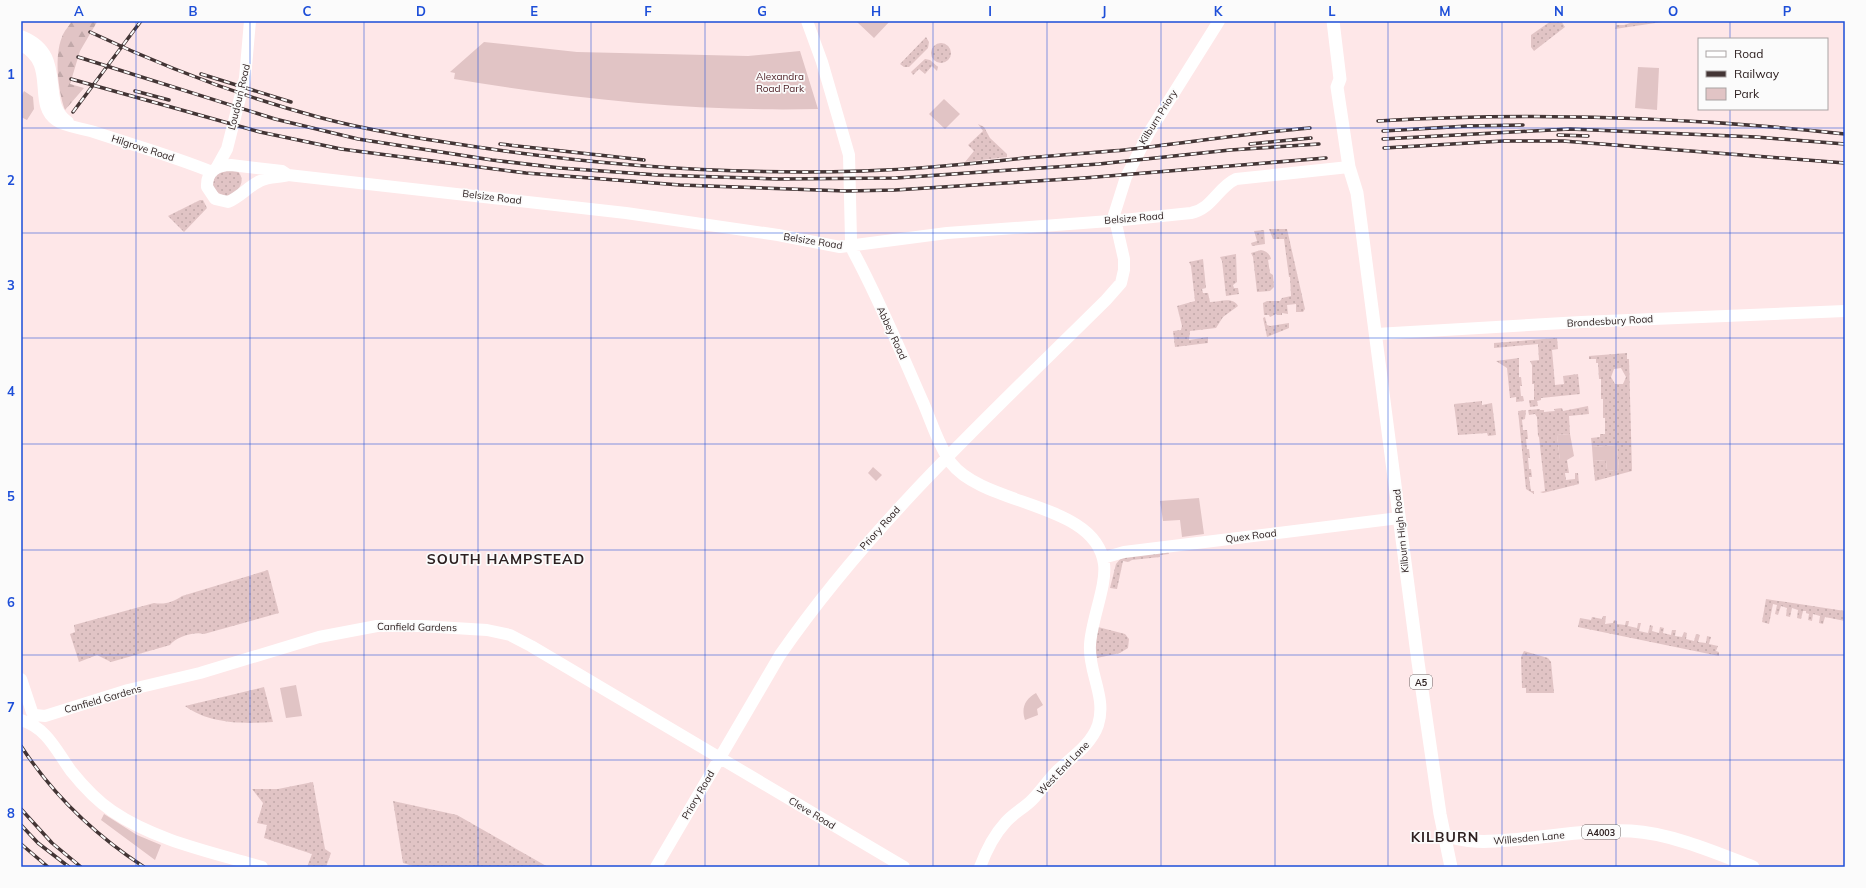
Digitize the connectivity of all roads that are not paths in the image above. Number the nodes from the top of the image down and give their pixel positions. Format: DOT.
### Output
graph roads {
  1 [pos="250,21"];
  2 [pos="807,21"];
  3 [pos="1219,21"];
  4 [pos="1333,21"];
  5 [pos="21,36"];
  6 [pos="21,45"];
  7 [pos="74,126"];
  8 [pos="227,149"];
  9 [pos="1351,161"];
  10 [pos="234,165"];
  11 [pos="214,169"];
  12 [pos="288,174"];
  13 [pos="243,191"];
  14 [pos="1115,220"];
  15 [pos="852,246"];
  16 [pos="1845,311"];
  17 [pos="1376,334"];
  18 [pos="948,458"];
  19 [pos="1399,518"];
  20 [pos="1103,558"];
  21 [pos="21,679"];
  22 [pos="32,719"];
  23 [pos="719,758"];
  24 [pos="1445,835"];
  25 [pos="657,864"];
  26 [pos="262,867"];
  27 [pos="904,867"];
  28 [pos="980,867"];
  29 [pos="1451,867"];
  30 [pos="1753,867"];
  1 -- 8 [label="main road, Loudoun Road"];
  2 -- 15 [label="main road, Abbey Road"];
  3 -- 14 [label="main road, Kilburn Priory"];
  4 -- 9 [label="main road, Kilburn High Road / A5"];
  5 -- 7 [label="main road, Hilgrove Road"];
  6 -- 7 [label="main road, Hilgrove Road"];
  7 -- 11 [label="main road, Hilgrove Road"];
  8 -- 10 [label="main road, Loudoun Road"];
  8 -- 11 [label="main road, Loudoun Road"];
  9 -- 14 [label="main road, Belsize Road"];
  9 -- 17 [label="main road, Kilburn High Road / A5"];
  10 -- 11 [label="main road"];
  10 -- 12 [label="main road, Belsize Road"];
  10 -- 13 [label="main road"];
  11 -- 13 [label="main road"];
  12 -- 13 [label="main road, Belsize Road"];
  12 -- 15 [label="main road, Belsize Road"];
  14 -- 15 [label="main road, Belsize Road"];
  14 -- 18 [label="main road, Priory Road"];
  15 -- 18 [label="main road, Abbey Road"];
  16 -- 17 [label="main road, Brondesbury Road"];
  17 -- 19 [label="main road, Kilburn High Road / A5"];
  18 -- 20 [label="main road, Abbey Road"];
  18 -- 23 [label="main road, Priory Road"];
  19 -- 20 [label="main road, Quex Road"];
  19 -- 24 [label="main road, Kilburn High Road / A5"];
  20 -- 28 [label="main road, West End Lane"];
  21 -- 22 [label="main road"];
  22 -- 23 [label="main road, Canfield Gardens"];
  22 -- 26 [label="main road"];
  23 -- 25 [label="main road, Priory Road"];
  23 -- 27 [label="main road, Cleve Road"];
  24 -- 29 [label="main road, Kilburn High Road / A5"];
  24 -- 30 [label="main road, Willesden Lane / A4003"];
}
